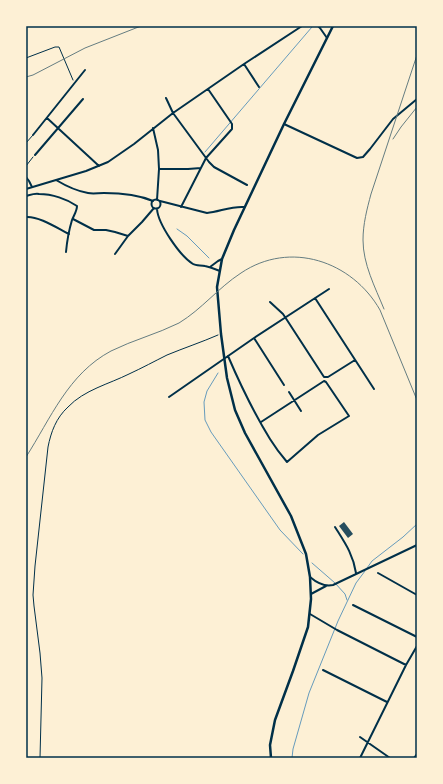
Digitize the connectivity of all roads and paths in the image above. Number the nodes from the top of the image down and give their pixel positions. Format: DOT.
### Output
graph roads {
  1 [pos="302,26"];
  2 [pos="318,26"];
  3 [pos="333,26"];
  4 [pos="327,38"];
  5 [pos="26,58"];
  6 [pos="244,64"];
  7 [pos="85,70"];
  8 [pos="74,83"];
  9 [pos="259,86"];
  10 [pos="208,89"];
  11 [pos="83,98"];
  12 [pos="166,98"];
  13 [pos="417,99"];
  14 [pos="173,113"];
  15 [pos="47,118"];
  16 [pos="284,124"];
  17 [pos="58,128"];
  18 [pos="153,128"];
  19 [pos="33,135"];
  20 [pos="26,143"];
  21 [pos="35,155"];
  22 [pos="206,158"];
  23 [pos="26,166"];
  24 [pos="99,166"];
  25 [pos="159,168"];
  26 [pos="201,168"];
  27 [pos="26,177"];
  28 [pos="56,180"];
  29 [pos="247,185"];
  30 [pos="32,187"];
  31 [pos="26,189"];
  32 [pos="26,196"];
  33 [pos="157,200"];
  34 [pos="153,201"];
  35 [pos="160,202"];
  36 [pos="182,207"];
  37 [pos="244,207"];
  38 [pos="154,208"];
  39 [pos="157,209"];
  40 [pos="26,217"];
  41 [pos="73,219"];
  42 [pos="69,234"];
  43 [pos="128,236"];
  44 [pos="66,252"];
  45 [pos="115,254"];
  46 [pos="222,259"];
  47 [pos="210,267"];
  48 [pos="220,271"];
  49 [pos="329,289"];
  50 [pos="315,298"];
  51 [pos="270,302"];
  52 [pos="285,318"];
  53 [pos="221,334"];
  54 [pos="254,338"];
  55 [pos="228,356"];
  56 [pos="224,359"];
  57 [pos="355,360"];
  58 [pos="284,385"];
  59 [pos="374,389"];
  60 [pos="289,392"];
  61 [pos="169,397"];
  62 [pos="294,400"];
  63 [pos="301,411"];
  64 [pos="261,422"];
  65 [pos="335,527"];
  66 [pos="417,545"];
  67 [pos="356,573"];
  68 [pos="378,574"];
  69 [pos="310,577"];
  70 [pos="326,586"];
  71 [pos="312,594"];
  72 [pos="417,594"];
  73 [pos="353,605"];
  74 [pos="310,614"];
  75 [pos="417,638"];
  76 [pos="417,646"];
  77 [pos="406,665"];
  78 [pos="323,670"];
  79 [pos="387,702"];
  80 [pos="360,737"];
  81 [pos="368,742"];
  82 [pos="417,754"];
  83 [pos="40,758"];
  84 [pos="271,758"];
  85 [pos="360,758"];
  86 [pos="390,758"];
  87 [pos="414,758"];
  1 -- 6 [label="street"];
  2 -- 4 [label="street"];
  3 -- 4 [label="main road"];
  4 -- 16 [label="main road"];
  5 -- 8 [label="path"];
  6 -- 9 [label="street"];
  6 -- 10 [label="street"];
  7 -- 8 [label="street"];
  8 -- 15 [label="street"];
  10 -- 14 [label="street"];
  10 -- 22 [label="street"];
  11 -- 17 [label="street"];
  12 -- 14 [label="street"];
  13 -- 16 [label="street"];
  14 -- 18 [label="street"];
  14 -- 22 [label="street"];
  15 -- 17 [label="street"];
  15 -- 19 [label="street"];
  16 -- 37 [label="main road"];
  17 -- 21 [label="street"];
  17 -- 24 [label="street"];
  18 -- 24 [label="street"];
  18 -- 25 [label="street"];
  19 -- 20 [label="lane"];
  21 -- 23 [label="path"];
  22 -- 26 [label="street"];
  22 -- 29 [label="street"];
  24 -- 28 [label="street"];
  25 -- 26 [label="street"];
  25 -- 33 [label="street"];
  26 -- 36 [label="street"];
  27 -- 30 [label="street"];
  28 -- 30 [label="street"];
  28 -- 34 [label="street"];
  30 -- 31 [label="street"];
  32 -- 41 [label="street"];
  33 -- 34 [label="street"];
  33 -- 35 [label="street"];
  34 -- 38 [label="street"];
  35 -- 36 [label="street"];
  35 -- 39 [label="street"];
  36 -- 37 [label="street"];
  37 -- 46 [label="main road"];
  38 -- 39 [label="street"];
  38 -- 43 [label="street"];
  39 -- 47 [label="street"];
  40 -- 42 [label="street"];
  41 -- 42 [label="street"];
  41 -- 43 [label="street"];
  42 -- 44 [label="street"];
  43 -- 45 [label="street"];
  46 -- 47 [label="street"];
  46 -- 48 [label="main road"];
  47 -- 48 [label="street"];
  48 -- 53 [label="main road"];
  49 -- 50 [label="street"];
  50 -- 52 [label="street"];
  50 -- 57 [label="street"];
  51 -- 52 [label="street"];
  52 -- 54 [label="street"];
  52 -- 57 [label="street"];
  53 -- 56 [label="main road"];
  53 -- 83 [label="path"];
  54 -- 55 [label="street"];
  54 -- 58 [label="street"];
  55 -- 56 [label="street"];
  55 -- 64 [label="street"];
  56 -- 61 [label="street"];
  56 -- 69 [label="main road"];
  57 -- 59 [label="street"];
  60 -- 62 [label="street"];
  62 -- 63 [label="street"];
  62 -- 64 [label="street"];
  62 -- 64 [label="street"];
  65 -- 67 [label="street"];
  66 -- 67 [label="street"];
  67 -- 70 [label="street"];
  68 -- 72 [label="street"];
  69 -- 70 [label="street"];
  69 -- 71 [label="main road"];
  70 -- 71 [label="street"];
  71 -- 74 [label="main road"];
  73 -- 75 [label="street"];
  74 -- 77 [label="street"];
  74 -- 84 [label="main road"];
  76 -- 77 [label="street"];
  77 -- 79 [label="street"];
  78 -- 79 [label="street"];
  79 -- 81 [label="street"];
  80 -- 81 [label="street"];
  81 -- 85 [label="street"];
  81 -- 86 [label="street"];
  82 -- 87 [label="street"];
}
